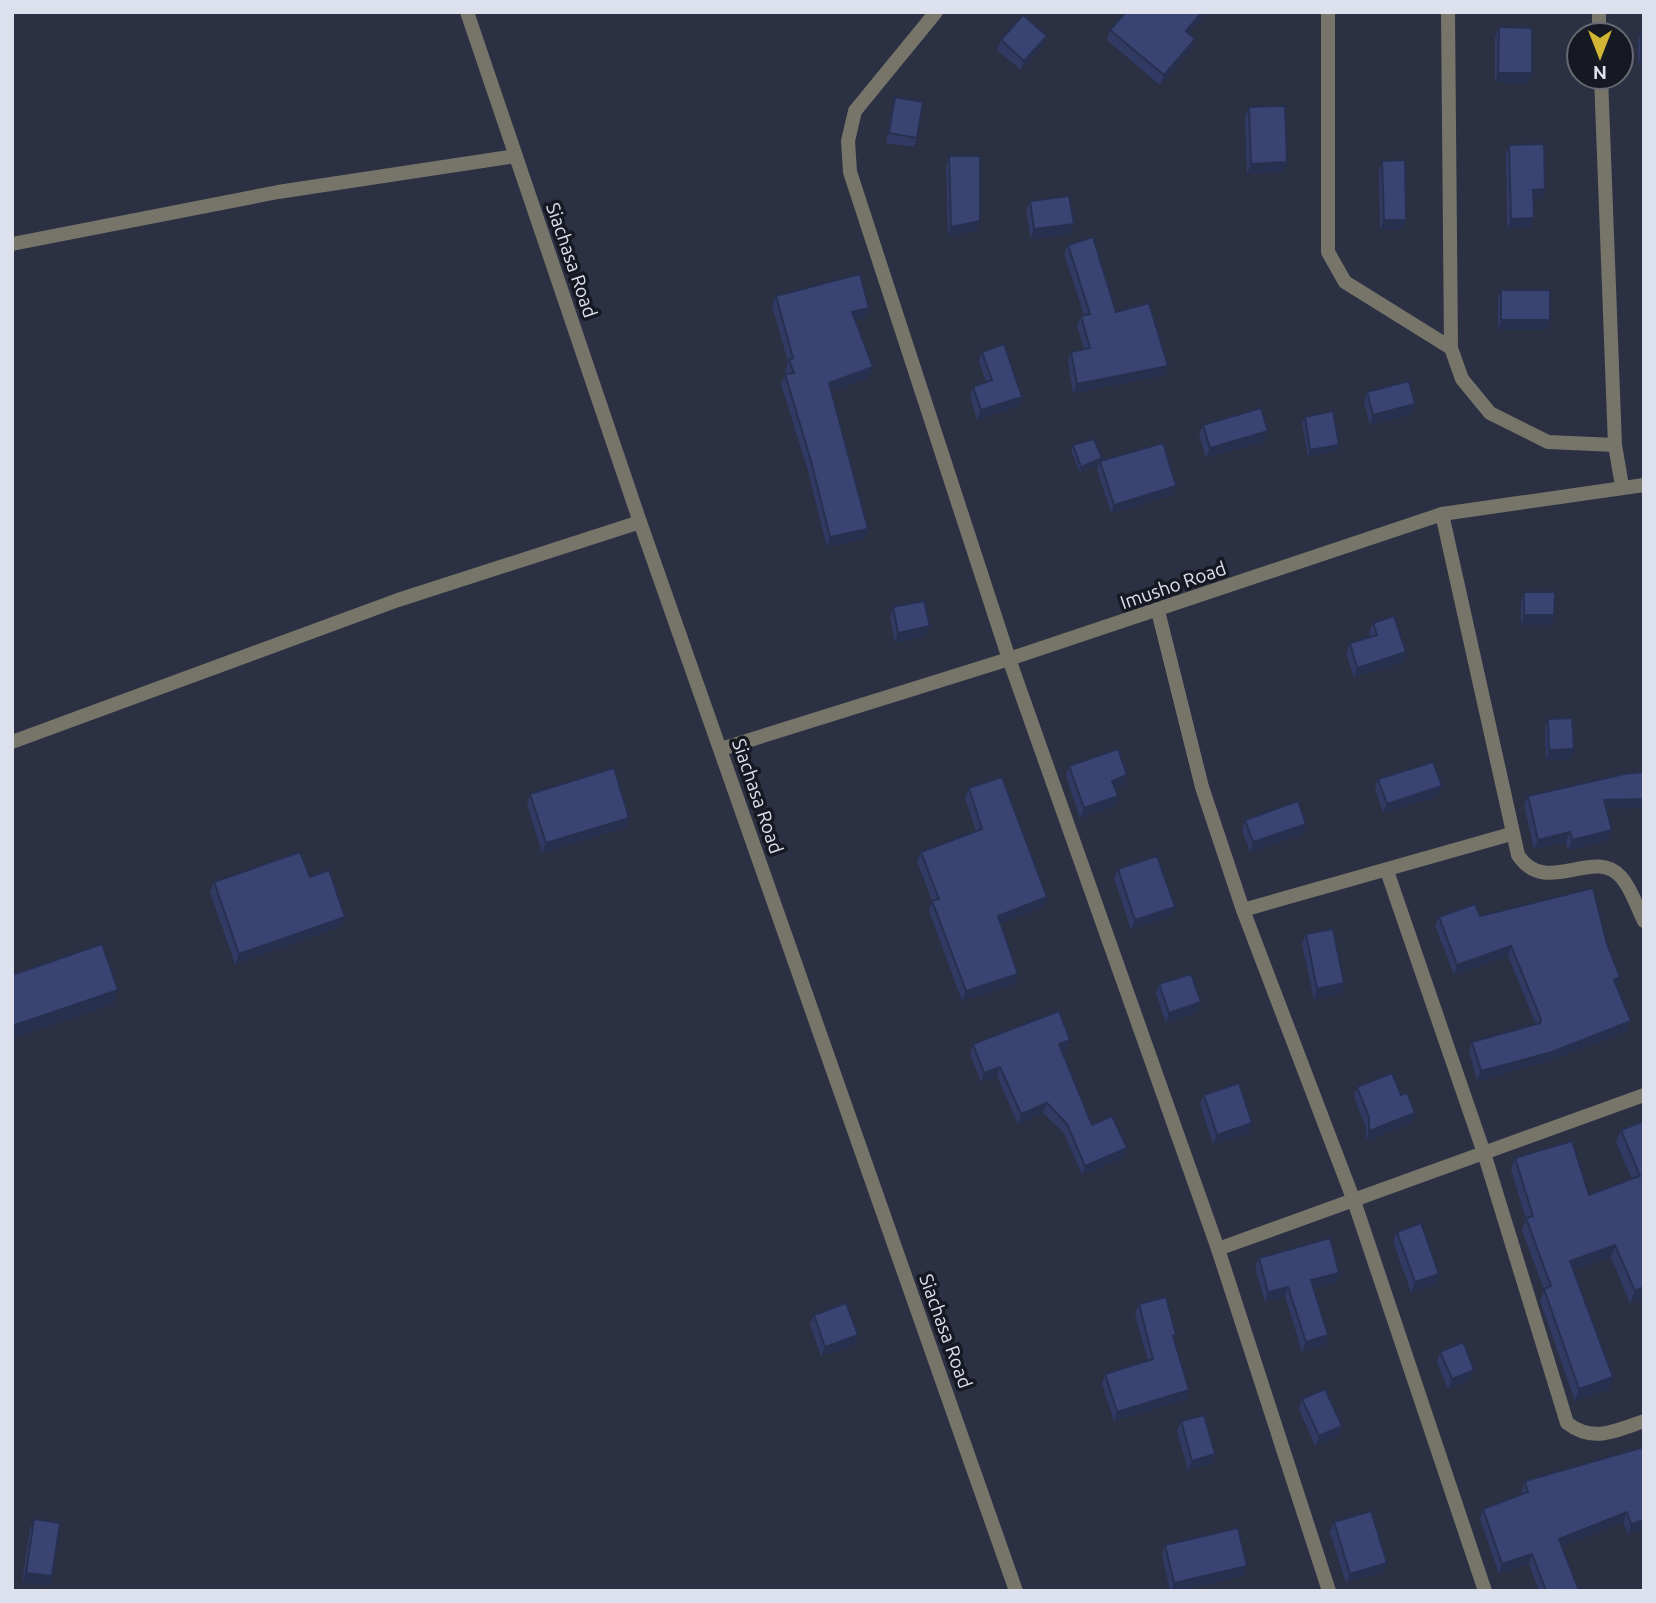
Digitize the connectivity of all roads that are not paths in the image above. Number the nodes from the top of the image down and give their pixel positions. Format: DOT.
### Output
graph roads {
  1 [pos="467,12"];
  2 [pos="936,12"];
  3 [pos="1328,12"];
  4 [pos="1448,12"];
  5 [pos="1602,91"];
  6 [pos="516,156"];
  7 [pos="12,244"];
  8 [pos="1451,348"];
  9 [pos="1615,445"];
  10 [pos="1644,485"];
  11 [pos="1622,486"];
  12 [pos="1442,514"];
  13 [pos="640,522"];
  14 [pos="1157,611"];
  15 [pos="1009,659"];
  16 [pos="12,742"];
  17 [pos="721,749"];
  18 [pos="1511,834"];
  19 [pos="1387,871"];
  20 [pos="1243,910"];
  21 [pos="1644,920"];
  22 [pos="1644,1095"];
  23 [pos="1484,1153"];
  24 [pos="1354,1201"];
  25 [pos="1218,1249"];
  26 [pos="1644,1422"];
  27 [pos="1016,1591"];
  28 [pos="1329,1591"];
  29 [pos="1485,1591"];
  1 -- 6 [label="street, Siachasa Road"];
  2 -- 15 [label="street"];
  3 -- 8 [label="street"];
  4 -- 8 [label="street"];
  5 -- 9 [label="street"];
  6 -- 7 [label="street"];
  6 -- 13 [label="street, Siachasa Road"];
  8 -- 9 [label="street"];
  9 -- 11 [label="street"];
  10 -- 11 [label="street, Imusho Road"];
  11 -- 12 [label="street, Imusho Road"];
  12 -- 14 [label="street, Imusho Road"];
  12 -- 18 [label="street"];
  13 -- 16 [label="street"];
  13 -- 17 [label="street, Siachasa Road"];
  14 -- 15 [label="street, Imusho Road"];
  14 -- 20 [label="street"];
  15 -- 17 [label="street, Imusho Road"];
  15 -- 25 [label="street"];
  17 -- 27 [label="street, Siachasa Road"];
  18 -- 19 [label="street"];
  18 -- 21 [label="street"];
  19 -- 20 [label="street"];
  19 -- 23 [label="street"];
  20 -- 24 [label="street"];
  22 -- 23 [label="street"];
  23 -- 24 [label="street"];
  23 -- 26 [label="street"];
  24 -- 25 [label="street"];
  24 -- 29 [label="street"];
  25 -- 28 [label="street"];
}
